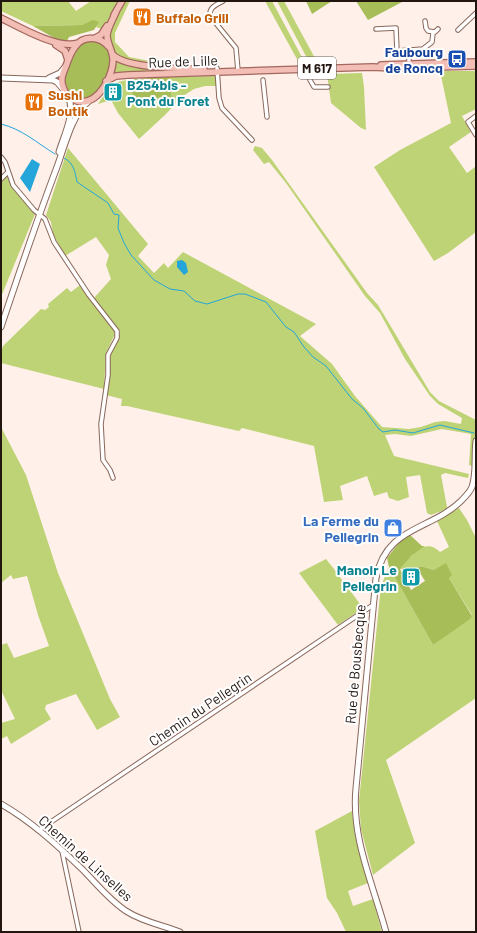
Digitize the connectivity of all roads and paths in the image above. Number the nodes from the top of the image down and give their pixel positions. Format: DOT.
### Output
graph roads {
  1 [pos="122,1"];
  2 [pos="223,1"];
  3 [pos="116,12"];
  4 [pos="476,13"];
  5 [pos="1,18"];
  6 [pos="425,21"];
  7 [pos="438,29"];
  8 [pos="376,30"];
  9 [pos="458,30"];
  10 [pos="433,33"];
  11 [pos="95,38"];
  12 [pos="48,40"];
  13 [pos="78,43"];
  14 [pos="109,46"];
  15 [pos="409,51"];
  16 [pos="112,55"];
  17 [pos="67,62"];
  18 [pos="476,62"];
  19 [pos="409,66"];
  20 [pos="476,66"];
  21 [pos="310,68"];
  22 [pos="238,69"];
  23 [pos="217,70"];
  24 [pos="1,78"];
  25 [pos="31,79"];
  26 [pos="40,79"];
  27 [pos="262,80"];
  28 [pos="1,82"];
  29 [pos="106,82"];
  30 [pos="328,87"];
  31 [pos="63,89"];
  32 [pos="68,96"];
  33 [pos="88,102"];
  34 [pos="476,116"];
  35 [pos="267,117"];
  36 [pos="476,136"];
  37 [pos="252,140"];
  38 [pos="1,157"];
  39 [pos="8,172"];
  40 [pos="1,179"];
  41 [pos="42,204"];
  42 [pos="39,214"];
  43 [pos="1,327"];
  44 [pos="476,441"];
  45 [pos="113,478"];
  46 [pos="474,485"];
  47 [pos="373,605"];
  48 [pos="1,804"];
  49 [pos="39,830"];
  50 [pos="62,850"];
  51 [pos="79,932"];
  52 [pos="180,932"];
  53 [pos="386,932"];
  1 -- 3 [label="main road"];
  2 -- 22 [label="street"];
  3 -- 11 [label="main road"];
  3 -- 14 [label="main road"];
  4 -- 9 [label="street"];
  5 -- 12 [label="main road"];
  6 -- 10 [label="street"];
  7 -- 10 [label="street"];
  8 -- 15 [label="street"];
  10 -- 15 [label="street"];
  11 -- 13 [label="main road"];
  11 -- 14 [label="main road"];
  12 -- 13 [label="main road"];
  12 -- 17 [label="main road"];
  13 -- 17 [label="main road"];
  14 -- 16 [label="main road"];
  15 -- 19 [label="street"];
  16 -- 23 [label="main road, Rue de Lille / M 617"];
  16 -- 29 [label="main road"];
  17 -- 26 [label="street"];
  17 -- 31 [label="main road"];
  18 -- 19 [label="main road, Rue de Lille / M 617"];
  19 -- 20 [label="main road, Rue de Lille / M 617"];
  19 -- 21 [label="main road, Rue de Lille / M 617"];
  21 -- 22 [label="main road, Rue de Lille / M 617"];
  21 -- 30 [label="street"];
  22 -- 23 [label="main road, Rue de Lille / M 617"];
  23 -- 29 [label="main road, Rue de Lille / M 617"];
  23 -- 37 [label="street"];
  24 -- 25 [label="street"];
  25 -- 26 [label="street"];
  25 -- 28 [label="street"];
  26 -- 31 [label="street"];
  27 -- 35 [label="street"];
  29 -- 33 [label="main road"];
  31 -- 32 [label="main road"];
  32 -- 33 [label="main road"];
  32 -- 41 [label="street"];
  33 -- 41 [label="street"];
  34 -- 36 [label="street"];
  38 -- 39 [label="street"];
  39 -- 40 [label="street"];
  39 -- 42 [label="street"];
  41 -- 42 [label="street"];
  42 -- 43 [label="street"];
  42 -- 45 [label="street"];
  44 -- 46 [label="street, Rue de Bousbecque"];
  46 -- 47 [label="street, Rue de Bousbecque"];
  47 -- 49 [label="street, Chemin du Pellegrin"];
  47 -- 53 [label="street, Rue de Bousbecque"];
  48 -- 49 [label="street, Chemin de Linselles"];
  49 -- 50 [label="street, Chemin de Linselles"];
  50 -- 51 [label="street"];
  50 -- 52 [label="street, Chemin de Linselles"];
}
